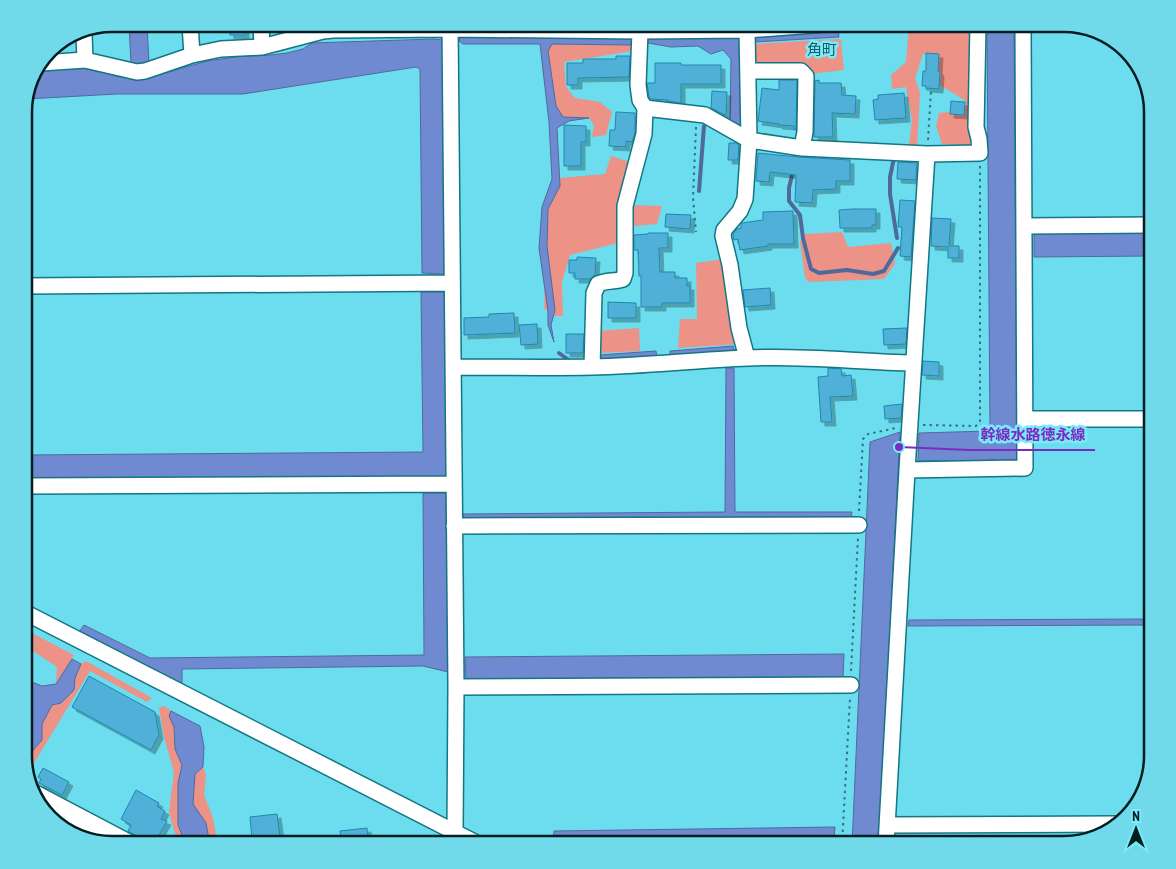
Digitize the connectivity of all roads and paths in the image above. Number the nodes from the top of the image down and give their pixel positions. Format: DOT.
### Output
graph roads {
  1 [pos="191,32"];
  2 [pos="261,32"];
  3 [pos="308,32"];
  4 [pos="441,32"];
  5 [pos="640,32"];
  6 [pos="747,32"];
  7 [pos="978,32"];
  8 [pos="1023,32"];
  9 [pos="84,38"];
  10 [pos="262,47"];
  11 [pos="192,55"];
  12 [pos="85,60"];
  13 [pos="52,61"];
  14 [pos="748,71"];
  15 [pos="931,90"];
  16 [pos="645,108"];
  17 [pos="696,114"];
  18 [pos="749,140"];
  19 [pos="802,148"];
  20 [pos="927,149"];
  21 [pos="980,153"];
  22 [pos="1144,225"];
  23 [pos="1024,226"];
  24 [pos="696,232"];
  25 [pos="440,283"];
  26 [pos="33,286"];
  27 [pos="747,358"];
  28 [pos="914,363"];
  29 [pos="453,367"];
  30 [pos="592,367"];
  31 [pos="1025,419"];
  32 [pos="1144,419"];
  33 [pos="910,425"];
  34 [pos="907,463"];
  35 [pos="440,484"];
  36 [pos="33,486"];
  37 [pos="859,525"];
  38 [pos="454,526"];
  39 [pos="33,617"];
  40 [pos="851,685"];
  41 [pos="456,687"];
  42 [pos="48,803"];
  43 [pos="1105,824"];
  44 [pos="887,826"];
  45 [pos="455,832"];
  46 [pos="111,836"];
  47 [pos="463,836"];
  48 [pos="843,836"];
  49 [pos="886,836"];
  1 -- 11 [label="street"];
  2 -- 10 [label="street"];
  3 -- 10 [label="street"];
  4 -- 25 [label="street"];
  5 -- 16 [label="street"];
  6 -- 14 [label="street"];
  7 -- 21 [label="street"];
  8 -- 23 [label="street"];
  9 -- 12 [label="street"];
  10 -- 11 [label="street"];
  11 -- 12 [label="street"];
  12 -- 13 [label="street"];
  14 -- 18 [label="street"];
  14 -- 19 [label="street"];
  15 -- 20 [label="path"];
  16 -- 17 [label="street"];
  16 -- 30 [label="street"];
  17 -- 18 [label="street"];
  17 -- 24 [label="path"];
  18 -- 19 [label="street"];
  18 -- 27 [label="street"];
  19 -- 20 [label="street"];
  20 -- 21 [label="street"];
  20 -- 28 [label="street"];
  21 -- 33 [label="path"];
  22 -- 23 [label="street"];
  23 -- 31 [label="street"];
  25 -- 26 [label="street"];
  25 -- 29 [label="street"];
  27 -- 28 [label="street"];
  27 -- 30 [label="street"];
  28 -- 33 [label="street"];
  29 -- 30 [label="street"];
  29 -- 35 [label="street"];
  31 -- 32 [label="street"];
  31 -- 34 [label="street"];
  33 -- 34 [label="street"];
  33 -- 37 [label="path"];
  34 -- 44 [label="street"];
  35 -- 36 [label="street"];
  35 -- 38 [label="street"];
  37 -- 38 [label="street"];
  37 -- 40 [label="path"];
  38 -- 41 [label="street"];
  39 -- 45 [label="street"];
  40 -- 41 [label="street"];
  40 -- 48 [label="path"];
  41 -- 45 [label="street"];
  42 -- 46 [label="highway"];
  43 -- 44 [label="street"];
  44 -- 49 [label="street"];
  45 -- 47 [label="street"];
}
